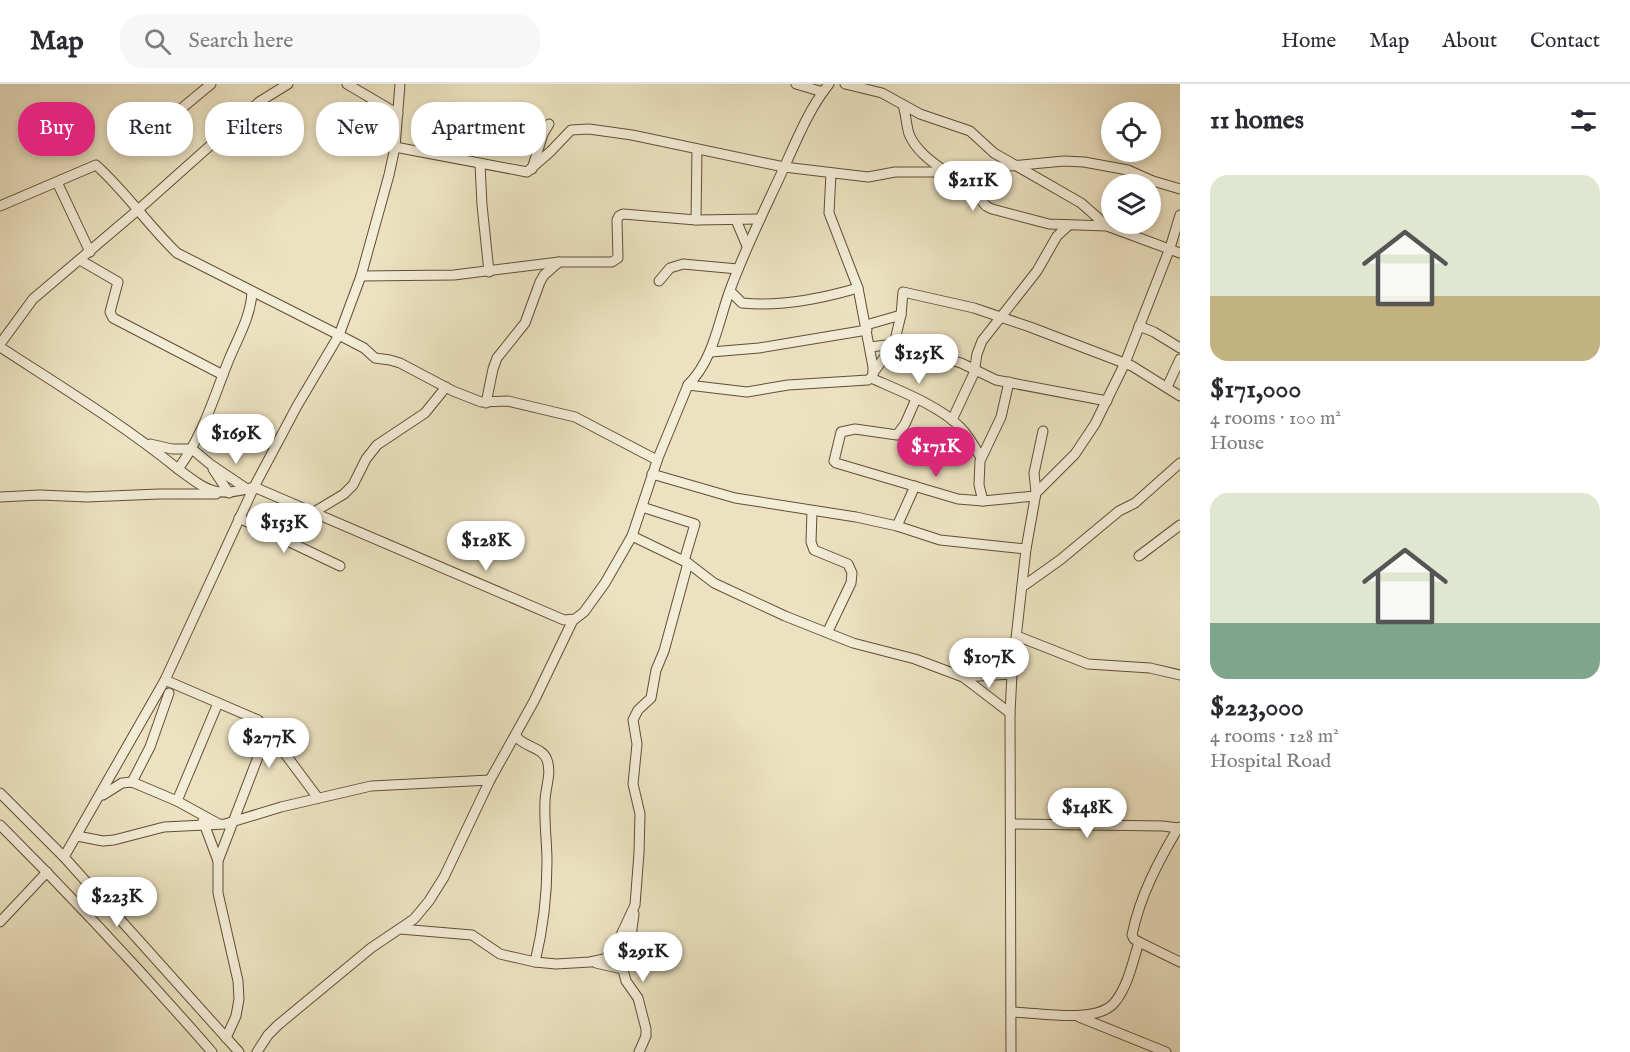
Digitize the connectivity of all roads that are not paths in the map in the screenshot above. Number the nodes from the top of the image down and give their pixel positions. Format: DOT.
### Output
graph roads {
  1 [pos="211,84"];
  2 [pos="288,84"];
  3 [pos="347,84"];
  4 [pos="400,84"];
  5 [pos="796,84"];
  6 [pos="845,84"];
  7 [pos="808,86"];
  8 [pos="826,88"];
  9 [pos="189,102"];
  10 [pos="378,102"];
  11 [pos="903,105"];
  12 [pos="399,114"];
  13 [pos="549,124"];
  14 [pos="399,148"];
  15 [pos="697,149"];
  16 [pos="393,156"];
  17 [pos="480,164"];
  18 [pos="1015,165"];
  19 [pos="784,166"];
  20 [pos="531,170"];
  21 [pos="946,172"];
  22 [pos="831,173"];
  23 [pos="57,182"];
  24 [pos="1180,189"];
  25 [pos="0,206"];
  26 [pos="139,209"];
  27 [pos="1180,215"];
  28 [pos="760,219"];
  29 [pos="696,220"];
  30 [pos="736,220"];
  31 [pos="1101,221"];
  32 [pos="1069,225"];
  33 [pos="1101,226"];
  34 [pos="1130,234"];
  35 [pos="747,246"];
  36 [pos="1170,248"];
  37 [pos="90,252"];
  38 [pos="1180,253"];
  39 [pos="80,260"];
  40 [pos="559,262"];
  41 [pos="538,265"];
  42 [pos="738,269"];
  43 [pos="489,272"];
  44 [pos="544,275"];
  45 [pos="362,276"];
  46 [pos="659,281"];
  47 [pos="858,288"];
  48 [pos="730,291"];
  49 [pos="257,294"];
  50 [pos="901,315"];
  51 [pos="1000,316"];
  52 [pos="1139,326"];
  53 [pos="867,327"];
  54 [pos="339,335"];
  55 [pos="894,344"];
  56 [pos="0,346"];
  57 [pos="870,347"];
  58 [pos="1180,348"];
  59 [pos="711,352"];
  60 [pos="1180,359"];
  61 [pos="1125,363"];
  62 [pos="976,369"];
  63 [pos="223,375"];
  64 [pos="872,375"];
  65 [pos="1009,382"];
  66 [pos="688,385"];
  67 [pos="446,387"];
  68 [pos="1167,387"];
  69 [pos="1180,396"];
  70 [pos="916,399"];
  71 [pos="1107,401"];
  72 [pos="486,403"];
  73 [pos="952,420"];
  74 [pos="1043,430"];
  75 [pos="145,442"];
  76 [pos="192,449"];
  77 [pos="981,458"];
  78 [pos="657,460"];
  79 [pos="1180,463"];
  80 [pos="210,464"];
  81 [pos="178,469"];
  82 [pos="652,474"];
  83 [pos="915,486"];
  84 [pos="251,488"];
  85 [pos="225,494"];
  86 [pos="1035,495"];
  87 [pos="0,498"];
  88 [pos="983,501"];
  89 [pos="642,507"];
  90 [pos="812,511"];
  91 [pos="314,512"];
  92 [pos="239,518"];
  93 [pos="1180,525"];
  94 [pos="897,526"];
  95 [pos="632,536"];
  96 [pos="1026,549"];
  97 [pos="1139,556"];
  98 [pos="686,562"];
  99 [pos="340,566"];
  100 [pos="1022,587"];
  101 [pos="573,620"];
  102 [pos="828,631"];
  103 [pos="1017,636"];
  104 [pos="1012,674"];
  105 [pos="1180,675"];
  106 [pos="963,677"];
  107 [pos="165,680"];
  108 [pos="185,688"];
  109 [pos="169,693"];
  110 [pos="156,697"];
  111 [pos="218,703"];
  112 [pos="1010,713"];
  113 [pos="268,730"];
  114 [pos="516,736"];
  115 [pos="490,780"];
  116 [pos="132,782"];
  117 [pos="0,793"];
  118 [pos="99,798"];
  119 [pos="318,798"];
  120 [pos="177,801"];
  121 [pos="203,820"];
  122 [pos="234,821"];
  123 [pos="1011,824"];
  124 [pos="0,825"];
  125 [pos="1179,827"];
  126 [pos="77,836"];
  127 [pos="64,857"];
  128 [pos="218,861"];
  129 [pos="47,872"];
  130 [pos="635,905"];
  131 [pos="0,922"];
  132 [pos="400,929"];
  133 [pos="1139,942"];
  134 [pos="535,962"];
  135 [pos="590,962"];
  136 [pos="1180,962"];
  137 [pos="622,969"];
  138 [pos="1011,1012"];
  139 [pos="1077,1016"];
  140 [pos="226,1038"];
  141 [pos="212,1052"];
  142 [pos="239,1052"];
  143 [pos="257,1052"];
  144 [pos="639,1052"];
  145 [pos="1011,1052"];
  146 [pos="1166,1052"];
  1 -- 9 [label="street"];
  2 -- 26 [label="street"];
  3 -- 10 [label="street"];
  4 -- 12 [label="street"];
  5 -- 7 [label="street"];
  6 -- 11 [label="street"];
  7 -- 8 [label="street"];
  8 -- 19 [label="street"];
  11 -- 18 [label="street"];
  11 -- 21 [label="street"];
  13 -- 20 [label="street"];
  14 -- 17 [label="street"];
  15 -- 19 [label="street"];
  15 -- 20 [label="street"];
  15 -- 29 [label="street"];
  16 -- 45 [label="street"];
  17 -- 20 [label="street"];
  17 -- 43 [label="street"];
  18 -- 21 [label="street"];
  18 -- 24 [label="street"];
  18 -- 31 [label="street"];
  19 -- 22 [label="street"];
  19 -- 28 [label="street"];
  21 -- 22 [label="street"];
  21 -- 32 [label="street"];
  22 -- 47 [label="street"];
  23 -- 25 [label="street"];
  23 -- 26 [label="street"];
  23 -- 37 [label="street"];
  26 -- 37 [label="street"];
  26 -- 49 [label="street"];
  27 -- 36 [label="street"];
  28 -- 30 [label="street"];
  28 -- 35 [label="street"];
  29 -- 30 [label="street"];
  29 -- 40 [label="street"];
  30 -- 35 [label="street"];
  32 -- 33 [label="street"];
  32 -- 51 [label="street"];
  34 -- 36 [label="street"];
  35 -- 42 [label="street"];
  36 -- 38 [label="street"];
  36 -- 52 [label="street"];
  37 -- 39 [label="street"];
  39 -- 56 [label="street"];
  39 -- 63 [label="street"];
  40 -- 41 [label="street"];
  40 -- 44 [label="street"];
  41 -- 43 [label="street"];
  41 -- 44 [label="street"];
  42 -- 46 [label="street"];
  42 -- 48 [label="street"];
  43 -- 45 [label="street"];
  44 -- 72 [label="street"];
  45 -- 54 [label="street"];
  47 -- 48 [label="street"];
  47 -- 53 [label="street"];
  48 -- 59 [label="street"];
  49 -- 54 [label="street"];
  49 -- 63 [label="street"];
  50 -- 51 [label="street"];
  50 -- 53 [label="street"];
  50 -- 55 [label="street"];
  51 -- 61 [label="street"];
  51 -- 62 [label="street"];
  52 -- 58 [label="street"];
  52 -- 61 [label="street"];
  53 -- 57 [label="street"];
  53 -- 59 [label="street"];
  54 -- 67 [label="street"];
  54 -- 84 [label="street"];
  55 -- 57 [label="street"];
  55 -- 62 [label="street"];
  55 -- 64 [label="street"];
  56 -- 75 [label="street"];
  57 -- 64 [label="street"];
  59 -- 66 [label="street"];
  60 -- 68 [label="street"];
  61 -- 68 [label="street"];
  61 -- 71 [label="street"];
  62 -- 65 [label="street"];
  62 -- 73 [label="street"];
  63 -- 76 [label="street"];
  64 -- 66 [label="street"];
  64 -- 70 [label="street"];
  65 -- 71 [label="street"];
  65 -- 77 [label="street"];
  66 -- 78 [label="street"];
  67 -- 72 [label="street"];
  67 -- 91 [label="street"];
  68 -- 69 [label="street"];
  70 -- 73 [label="street"];
  70 -- 83 [label="street"];
  71 -- 86 [label="street"];
  72 -- 78 [label="street"];
  73 -- 77 [label="street"];
  74 -- 86 [label="street"];
  75 -- 76 [label="street"];
  75 -- 81 [label="street"];
  76 -- 80 [label="street"];
  76 -- 81 [label="street"];
  77 -- 88 [label="street"];
  78 -- 82 [label="street"];
  79 -- 100 [label="street"];
  80 -- 84 [label="street"];
  80 -- 85 [label="street"];
  81 -- 85 [label="street"];
  82 -- 89 [label="street"];
  82 -- 90 [label="street"];
  83 -- 88 [label="street"];
  83 -- 94 [label="street"];
  84 -- 85 [label="street"];
  84 -- 91 [label="street"];
  84 -- 92 [label="street"];
  85 -- 87 [label="street"];
  86 -- 88 [label="street"];
  86 -- 96 [label="street"];
  89 -- 95 [label="street"];
  89 -- 98 [label="street"];
  90 -- 94 [label="street"];
  90 -- 102 [label="street"];
  91 -- 101 [label="street"];
  92 -- 99 [label="street"];
  92 -- 107 [label="street"];
  93 -- 97 [label="street"];
  94 -- 96 [label="street"];
  95 -- 98 [label="street"];
  95 -- 101 [label="street"];
  96 -- 100 [label="street"];
  98 -- 102 [label="street"];
  98 -- 130 [label="street"];
  100 -- 103 [label="street"];
  101 -- 114 [label="street"];
  102 -- 106 [label="street"];
  103 -- 104 [label="street"];
  103 -- 105 [label="street"];
  104 -- 106 [label="street"];
  104 -- 112 [label="street"];
  106 -- 112 [label="street"];
  107 -- 108 [label="street"];
  107 -- 110 [label="street"];
  108 -- 109 [label="street"];
  108 -- 111 [label="street"];
  109 -- 110 [label="street"];
  109 -- 116 [label="street"];
  110 -- 118 [label="street"];
  111 -- 113 [label="street"];
  111 -- 120 [label="street"];
  112 -- 123 [label="street"];
  113 -- 119 [label="street"];
  113 -- 122 [label="street"];
  114 -- 115 [label="street"];
  114 -- 134 [label="street"];
  115 -- 119 [label="street"];
  115 -- 132 [label="street"];
  116 -- 118 [label="street"];
  116 -- 120 [label="street"];
  117 -- 127 [label="street"];
  118 -- 126 [label="street"];
  119 -- 122 [label="street"];
  120 -- 121 [label="street"];
  121 -- 122 [label="street"];
  121 -- 126 [label="street"];
  121 -- 128 [label="street"];
  122 -- 128 [label="street"];
  123 -- 125 [label="street"];
  123 -- 138 [label="street"];
  124 -- 129 [label="street"];
  125 -- 133 [label="street"];
  126 -- 127 [label="street"];
  127 -- 140 [label="street"];
  128 -- 140 [label="street"];
  129 -- 131 [label="street"];
  129 -- 141 [label="street"];
  130 -- 135 [label="street"];
  130 -- 137 [label="street"];
  132 -- 134 [label="street"];
  132 -- 143 [label="street"];
  133 -- 136 [label="street"];
  133 -- 139 [label="street"];
  134 -- 135 [label="street"];
  135 -- 137 [label="street"];
  137 -- 144 [label="street"];
  138 -- 139 [label="street"];
  138 -- 145 [label="street"];
  139 -- 146 [label="street"];
  140 -- 142 [label="street"];
}
